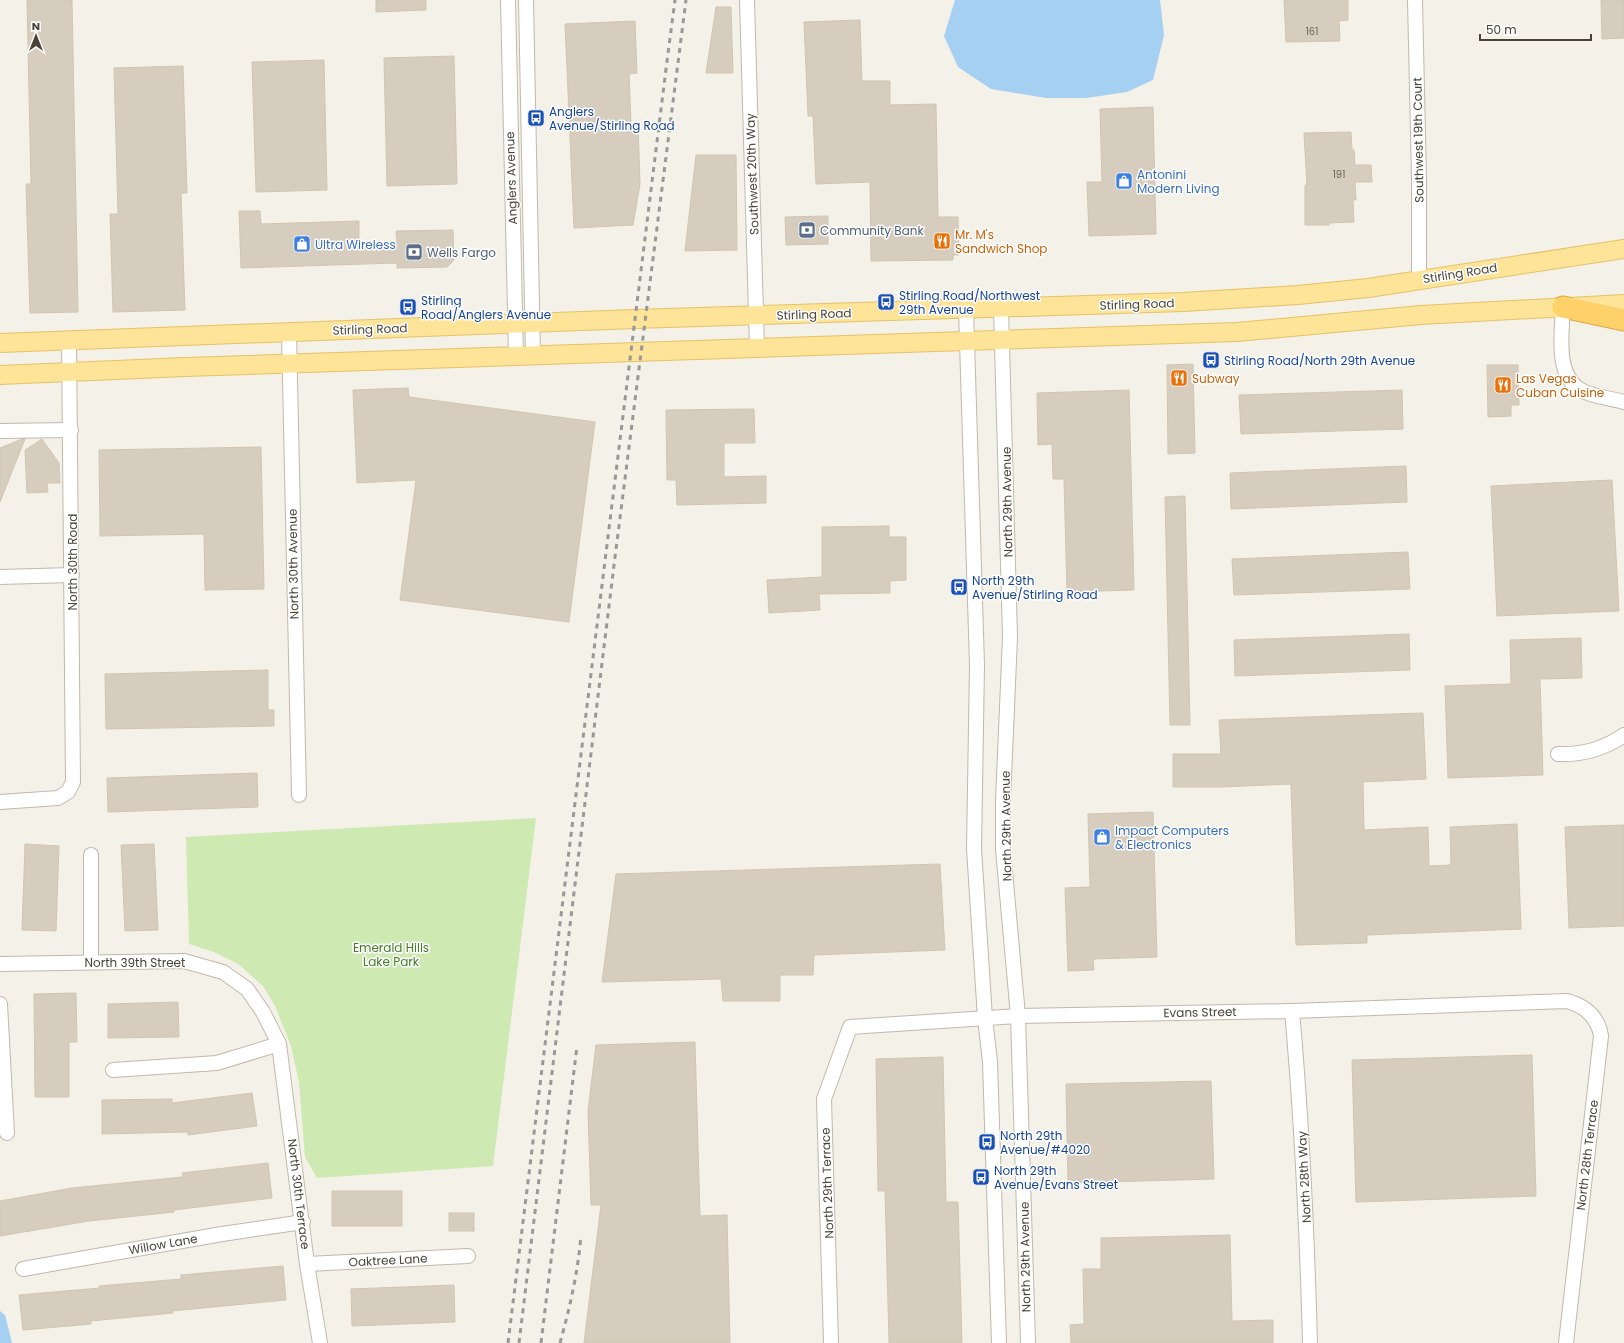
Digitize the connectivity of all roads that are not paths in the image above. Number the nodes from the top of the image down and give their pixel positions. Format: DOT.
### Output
graph roads {
  1 [pos="508,0"];
  2 [pos="526,0"];
  3 [pos="746,0"];
  4 [pos="1415,0"];
  5 [pos="1624,249"];
  6 [pos="1419,280"];
  7 [pos="1624,304"];
  8 [pos="1563,307"];
  9 [pos="1001,308"];
  10 [pos="966,309"];
  11 [pos="756,316"];
  12 [pos="1624,320"];
  13 [pos="524,324"];
  14 [pos="289,332"];
  15 [pos="1003,340"];
  16 [pos="69,341"];
  17 [pos="967,341"];
  18 [pos="0,343"];
  19 [pos="757,348"];
  20 [pos="525,356"];
  21 [pos="289,364"];
  22 [pos="70,372"];
  23 [pos="0,375"];
  24 [pos="1624,402"];
  25 [pos="71,430"];
  26 [pos="0,431"];
  27 [pos="72,574"];
  28 [pos="0,577"];
  29 [pos="1624,735"];
  30 [pos="1558,754"];
  31 [pos="298,796"];
  32 [pos="0,802"];
  33 [pos="91,855"];
  34 [pos="91,962"];
  35 [pos="0,964"];
  36 [pos="1550,1001"];
  37 [pos="0,1004"];
  38 [pos="1292,1012"];
  39 [pos="1018,1016"];
  40 [pos="984,1018"];
  41 [pos="850,1027"];
  42 [pos="279,1044"];
  43 [pos="113,1070"];
  44 [pos="8,1133"];
  45 [pos="303,1222"];
  46 [pos="468,1256"];
  47 [pos="307,1264"];
  48 [pos="23,1269"];
  49 [pos="320,1343"];
  50 [pos="831,1343"];
  51 [pos="999,1343"];
  52 [pos="1028,1343"];
  53 [pos="1310,1343"];
  54 [pos="1566,1343"];
  1 -- 13 [label="street, Anglers Avenue"];
  2 -- 13 [label="street, Anglers Avenue"];
  3 -- 11 [label="street, Southwest 20th Way"];
  4 -- 6 [label="street, Southwest 19th Court"];
  5 -- 6 [label="main road, Stirling Road"];
  6 -- 9 [label="main road, Stirling Road"];
  7 -- 8 [label="main road"];
  8 -- 12 [label="highway"];
  8 -- 15 [label="main road"];
  8 -- 24 [label="street"];
  9 -- 10 [label="main road, Stirling Road"];
  9 -- 15 [label="street, North 29th Avenue"];
  10 -- 11 [label="main road, Stirling Road"];
  10 -- 17 [label="street"];
  11 -- 13 [label="main road, Stirling Road"];
  11 -- 19 [label="street, Southwest 20th Way"];
  13 -- 14 [label="main road, Stirling Road"];
  13 -- 20 [label="street, Anglers Avenue"];
  14 -- 16 [label="main road, Stirling Road"];
  14 -- 21 [label="street, North 30th Avenue"];
  15 -- 17 [label="main road"];
  15 -- 39 [label="street, North 29th Avenue"];
  16 -- 18 [label="main road, Stirling Road"];
  16 -- 22 [label="street, North 30th Road"];
  17 -- 19 [label="main road"];
  17 -- 40 [label="street"];
  19 -- 20 [label="main road"];
  20 -- 21 [label="main road"];
  21 -- 22 [label="main road"];
  21 -- 31 [label="street, North 30th Avenue"];
  22 -- 23 [label="main road"];
  22 -- 25 [label="street, North 30th Road"];
  25 -- 26 [label="street"];
  25 -- 27 [label="street, North 30th Road"];
  27 -- 28 [label="street"];
  27 -- 32 [label="street, North 30th Road"];
  29 -- 30 [label="street"];
  33 -- 34 [label="street"];
  34 -- 35 [label="street, North 39th Street"];
  34 -- 42 [label="street, North 39th Street"];
  36 -- 38 [label="street, Evans Street"];
  36 -- 54 [label="street, North 28th Terrace"];
  37 -- 44 [label="street"];
  38 -- 39 [label="street, Evans Street"];
  38 -- 53 [label="street, North 28th Way"];
  39 -- 40 [label="street, Evans Street"];
  39 -- 52 [label="street, North 29th Avenue"];
  40 -- 41 [label="street, Evans Street"];
  40 -- 51 [label="street"];
  41 -- 50 [label="street, North 29th Terrace"];
  42 -- 43 [label="street"];
  42 -- 45 [label="street, North 30th Terrace"];
  45 -- 47 [label="street, North 30th Terrace"];
  45 -- 48 [label="street, Willow Lane"];
  46 -- 47 [label="street, Oaktree Lane"];
  47 -- 49 [label="street, North 30th Terrace"];
}
